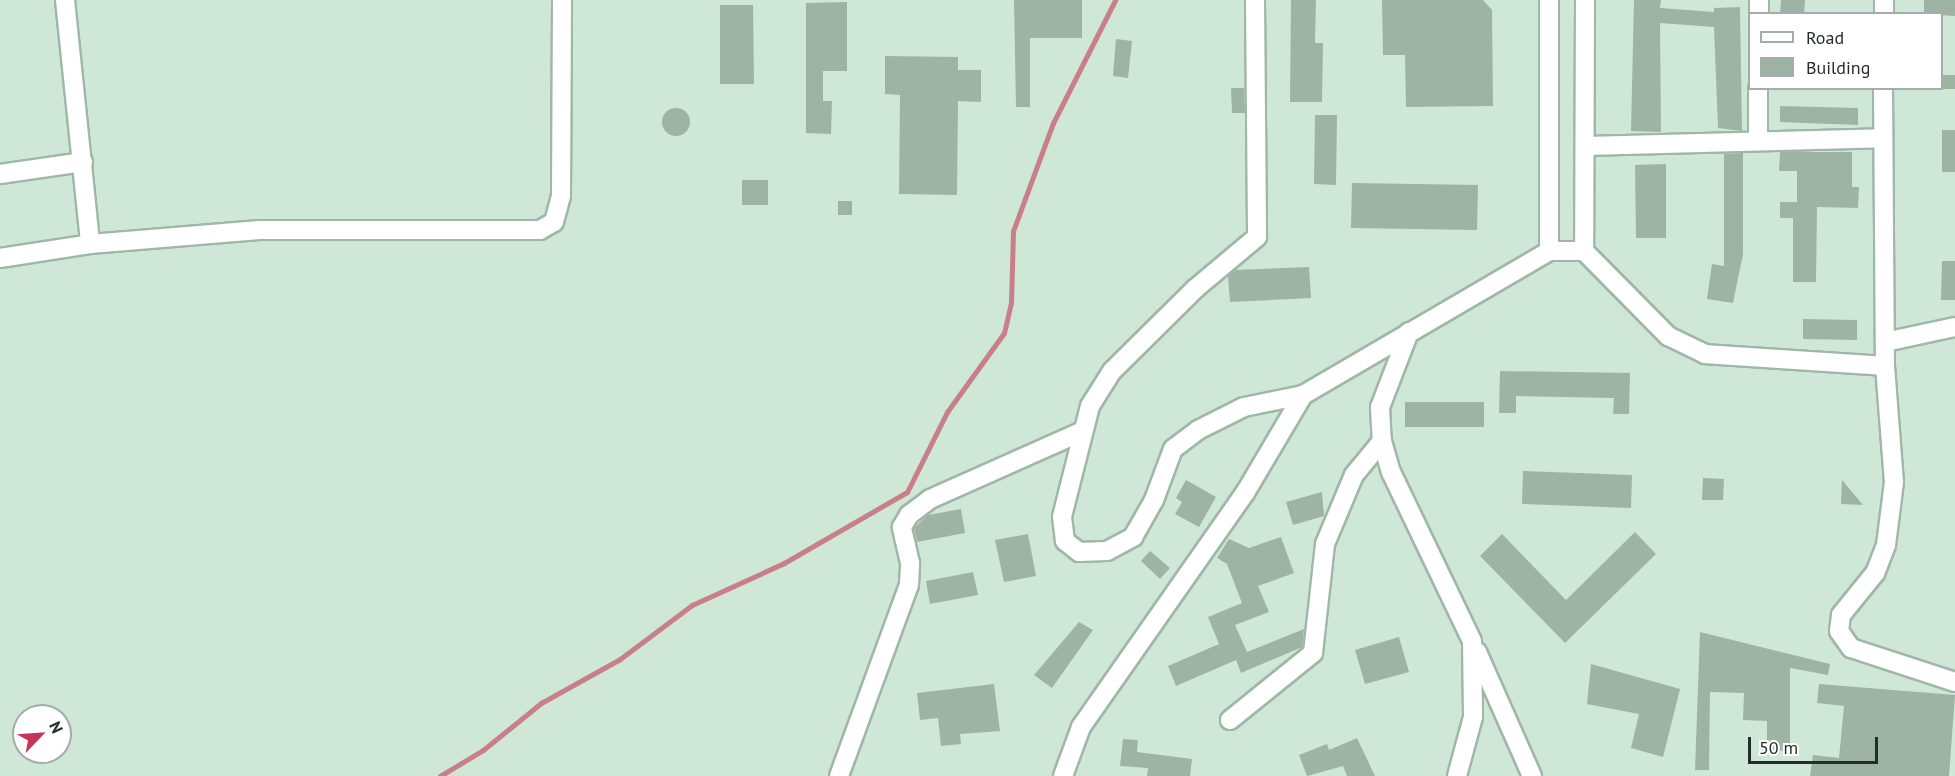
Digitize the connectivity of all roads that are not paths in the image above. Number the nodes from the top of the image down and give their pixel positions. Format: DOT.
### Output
graph roads {
  1 [pos="65,0"];
  2 [pos="562,0"];
  3 [pos="1255,0"];
  4 [pos="1549,0"];
  5 [pos="1585,0"];
  6 [pos="1758,90"];
  7 [pos="1883,90"];
  8 [pos="1883,138"];
  9 [pos="1758,139"];
  10 [pos="1585,146"];
  11 [pos="83,162"];
  12 [pos="0,174"];
  13 [pos="90,244"];
  14 [pos="1549,251"];
  15 [pos="1584,251"];
  16 [pos="0,258"];
  17 [pos="1955,327"];
  18 [pos="1409,332"];
  19 [pos="1885,342"];
  20 [pos="1885,366"];
  21 [pos="1304,395"];
  22 [pos="1083,431"];
  23 [pos="1382,441"];
  24 [pos="1472,641"];
  25 [pos="1955,682"];
  26 [pos="1230,720"];
  27 [pos="839,776"];
  28 [pos="1063,776"];
  29 [pos="1457,776"];
  30 [pos="1532,776"];
  1 -- 11 [label="street"];
  2 -- 13 [label="street"];
  3 -- 22 [label="street"];
  4 -- 14 [label="street"];
  5 -- 10 [label="street"];
  6 -- 9 [label="street"];
  7 -- 8 [label="street"];
  8 -- 9 [label="street"];
  8 -- 19 [label="street"];
  9 -- 10 [label="street"];
  10 -- 15 [label="street"];
  11 -- 12 [label="street"];
  11 -- 13 [label="street"];
  13 -- 16 [label="street"];
  14 -- 15 [label="street"];
  14 -- 18 [label="street"];
  15 -- 20 [label="street"];
  17 -- 19 [label="street"];
  18 -- 21 [label="street"];
  18 -- 23 [label="street"];
  19 -- 20 [label="street"];
  20 -- 25 [label="street"];
  21 -- 22 [label="street"];
  21 -- 28 [label="street"];
  22 -- 27 [label="street"];
  23 -- 24 [label="street"];
  23 -- 26 [label="street"];
  24 -- 29 [label="street"];
  24 -- 30 [label="street"];
}
